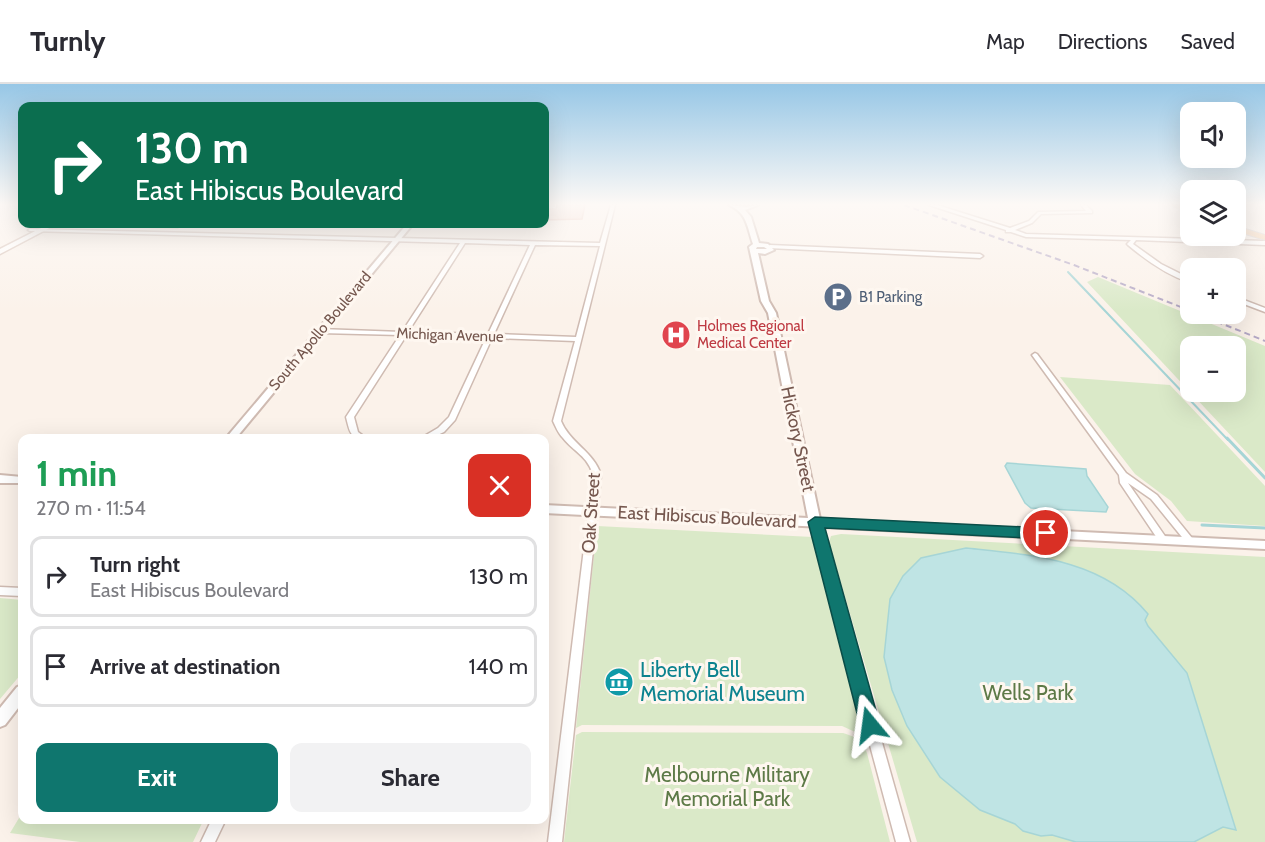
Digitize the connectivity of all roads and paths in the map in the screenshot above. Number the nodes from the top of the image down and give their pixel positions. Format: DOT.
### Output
graph roads {
  1 [pos="20,240"];
  2 [pos="396,240"];
  3 [pos="443,240"];
  4 [pos="603,240"];
  5 [pos="753,240"];
  6 [pos="762,240"];
  7 [pos="1133,240"];
  8 [pos="1179,240"];
  9 [pos="464,241"];
  10 [pos="533,243"];
  11 [pos="1265,243"];
  12 [pos="602,245"];
  13 [pos="755,248"];
  14 [pos="767,249"];
  15 [pos="0,252"];
  16 [pos="980,256"];
  17 [pos="1180,277"];
  18 [pos="765,280"];
  19 [pos="1246,303"];
  20 [pos="1265,310"];
  21 [pos="320,331"];
  22 [pos="404,333"];
  23 [pos="490,336"];
  24 [pos="579,339"];
  25 [pos="1035,354"];
  26 [pos="234,434"];
  27 [pos="356,434"];
  28 [pos="433,434"];
  29 [pos="1123,475"];
  30 [pos="0,479"];
  31 [pos="18,480"];
  32 [pos="549,509"];
  33 [pos="593,512"];
  34 [pos="815,522"];
  35 [pos="1162,539"];
  36 [pos="1190,540"];
  37 [pos="1265,545"];
  38 [pos="0,591"];
  39 [pos="18,592"];
  40 [pos="18,697"];
  41 [pos="0,720"];
  42 [pos="217,824"];
  43 [pos="208,842"];
  44 [pos="555,842"];
  45 [pos="903,842"];
  1 -- 15 [label="main road"];
  2 -- 21 [label="street, South Apollo Boulevard"];
  3 -- 9 [label="street"];
  4 -- 12 [label="street, Oak Street"];
  5 -- 13 [label="street, Hickory Street"];
  6 -- 14 [label="street, Hickory Street"];
  7 -- 17 [label="street"];
  8 -- 11 [label="street"];
  9 -- 10 [label="street"];
  9 -- 22 [label="street"];
  10 -- 12 [label="street"];
  10 -- 23 [label="street"];
  12 -- 24 [label="street, Oak Street"];
  13 -- 14 [label="street"];
  13 -- 18 [label="street, Hickory Street"];
  14 -- 16 [label="street"];
  14 -- 18 [label="street, Hickory Street"];
  18 -- 34 [label="street, Hickory Street"];
  19 -- 20 [label="street"];
  21 -- 22 [label="street, Michigan Avenue"];
  21 -- 26 [label="street, South Apollo Boulevard"];
  22 -- 23 [label="street, Michigan Avenue"];
  22 -- 27 [label="street"];
  23 -- 24 [label="street, Michigan Avenue"];
  23 -- 28 [label="street"];
  24 -- 33 [label="street, Oak Street"];
  25 -- 29 [label="street"];
  29 -- 35 [label="street"];
  29 -- 36 [label="street"];
  30 -- 31 [label="street"];
  32 -- 33 [label="street, East Hibiscus Boulevard"];
  33 -- 34 [label="street, East Hibiscus Boulevard"];
  33 -- 44 [label="street, Oak Street"];
  34 -- 35 [label="street, East Hibiscus Boulevard"];
  34 -- 45 [label="street, Hickory Street"];
  35 -- 36 [label="street, East Hibiscus Boulevard"];
  36 -- 37 [label="street, East Hibiscus Boulevard"];
  38 -- 39 [label="street"];
  40 -- 41 [label="street"];
  42 -- 43 [label="street"];
}
